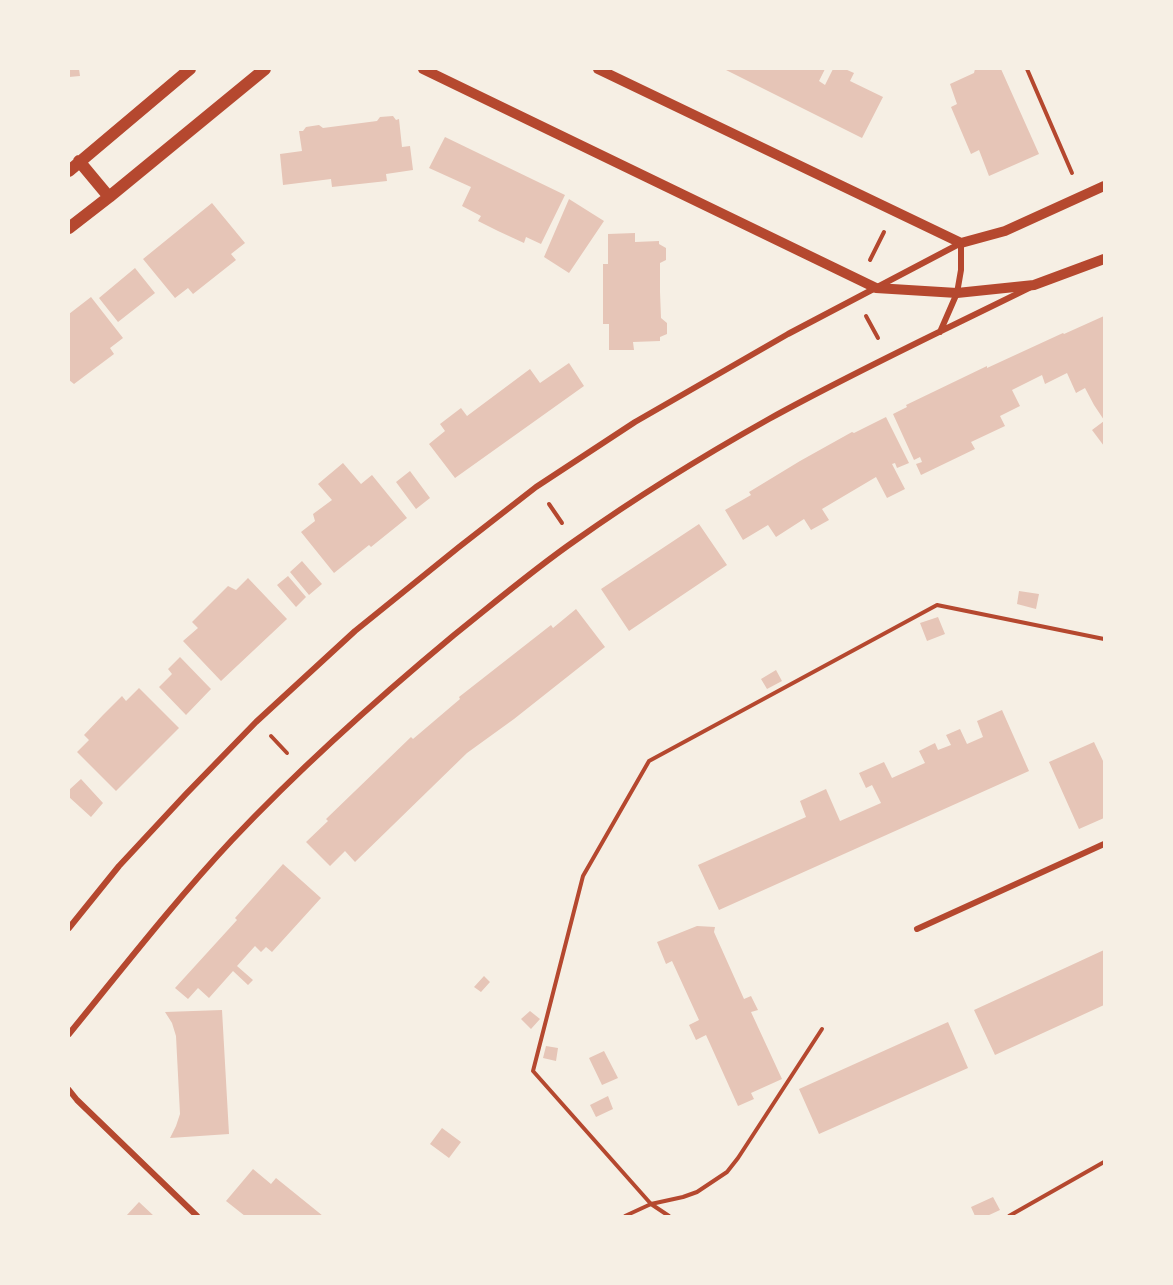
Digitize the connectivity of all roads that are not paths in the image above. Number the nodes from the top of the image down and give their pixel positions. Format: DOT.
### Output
graph roads {
  1 [pos="190,69"];
  2 [pos="265,69"];
  3 [pos="423,69"];
  4 [pos="598,69"];
  5 [pos="79,161"];
  6 [pos="69,171"];
  7 [pos="1104,186"];
  8 [pos="109,197"];
  9 [pos="69,228"];
  10 [pos="961,243"];
  11 [pos="1104,259"];
  12 [pos="1034,285"];
  13 [pos="876,288"];
  14 [pos="957,293"];
  15 [pos="940,332"];
  16 [pos="1104,844"];
  17 [pos="69,928"];
  18 [pos="917,929"];
  19 [pos="69,1034"];
  20 [pos="69,1089"];
  21 [pos="197,1216"];
  1 -- 5 [label="main road"];
  2 -- 8 [label="main road"];
  3 -- 13 [label="street"];
  4 -- 10 [label="street"];
  5 -- 6 [label="main road"];
  5 -- 8 [label="main road"];
  7 -- 10 [label="street"];
  8 -- 9 [label="main road"];
  10 -- 13 [label="street"];
  10 -- 14 [label="street"];
  11 -- 12 [label="street"];
  12 -- 14 [label="street"];
  12 -- 15 [label="street"];
  13 -- 14 [label="street"];
  13 -- 17 [label="street"];
  14 -- 15 [label="street"];
  15 -- 19 [label="street"];
  16 -- 18 [label="street"];
  20 -- 21 [label="street"];
}
